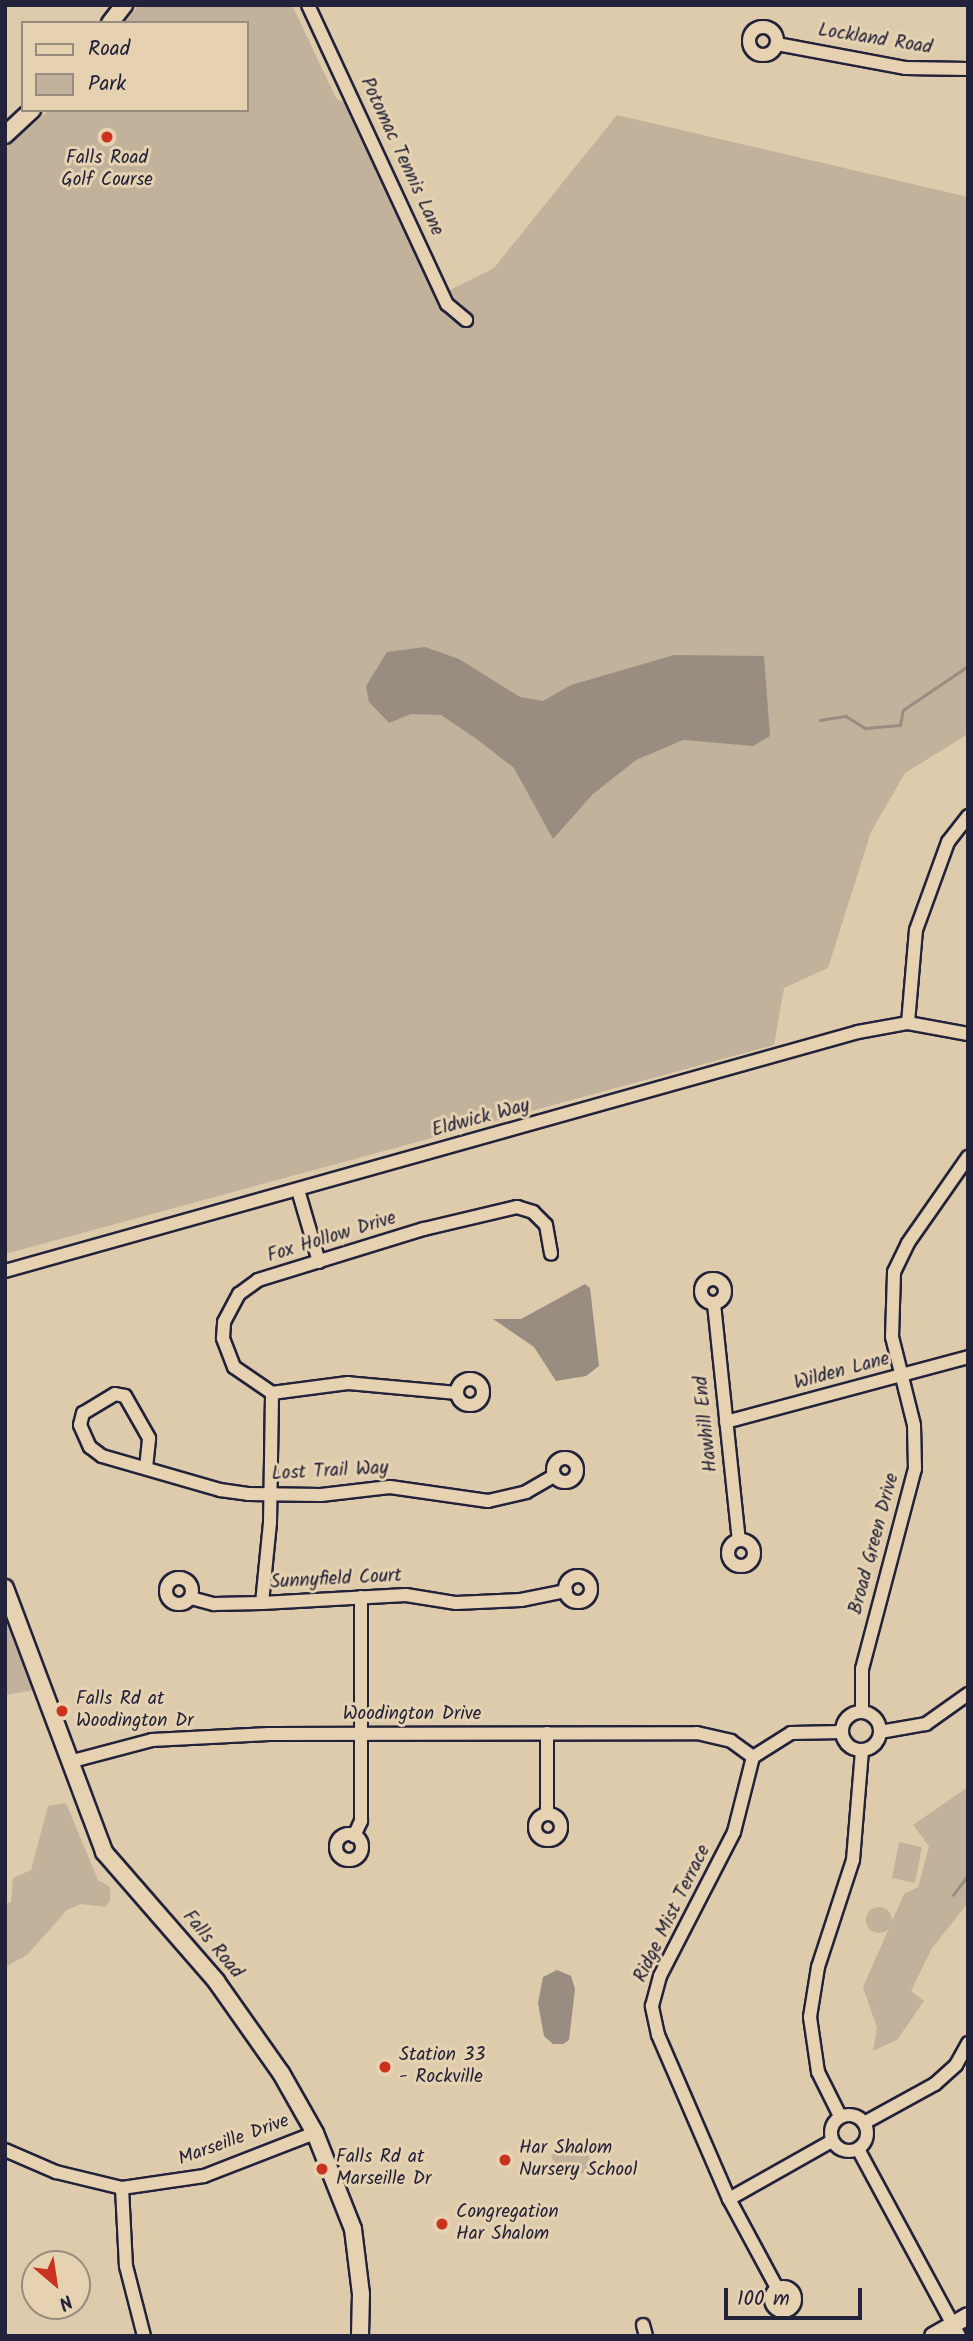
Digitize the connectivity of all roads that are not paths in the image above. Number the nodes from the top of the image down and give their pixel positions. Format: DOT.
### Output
graph roads {
  1 [pos="124,5"];
  2 [pos="308,5"];
  3 [pos="112,21"];
  4 [pos="777,44"];
  5 [pos="968,69"];
  6 [pos="30,112"];
  7 [pos="5,135"];
  8 [pos="466,320"];
  9 [pos="968,816"];
  10 [pos="908,1023"];
  11 [pos="968,1034"];
  12 [pos="968,1157"];
  13 [pos="298,1190"];
  14 [pos="551,1254"];
  15 [pos="318,1262"];
  16 [pos="5,1272"];
  17 [pos="714,1304"];
  18 [pos="968,1357"];
  19 [pos="900,1376"];
  20 [pos="457,1392"];
  21 [pos="272,1393"];
  22 [pos="726,1422"];
  23 [pos="146,1468"];
  24 [pos="554,1476"];
  25 [pos="271,1496"];
  26 [pos="739,1541"];
  27 [pos="5,1588"];
  28 [pos="566,1591"];
  29 [pos="361,1597"];
  30 [pos="191,1598"];
  31 [pos="262,1603"];
  32 [pos="968,1694"];
  33 [pos="862,1712"];
  34 [pos="842,1732"];
  35 [pos="880,1732"];
  36 [pos="547,1733"];
  37 [pos="361,1734"];
  38 [pos="862,1750"];
  39 [pos="752,1757"];
  40 [pos="69,1762"];
  41 [pos="547,1814"];
  42 [pos="354,1836"];
  43 [pos="968,2043"];
  44 [pos="840,2116"];
  45 [pos="864,2123"];
  46 [pos="315,2133"];
  47 [pos="832,2141"];
  48 [pos="858,2149"];
  49 [pos="5,2150"];
  50 [pos="122,2188"];
  51 [pos="729,2199"];
  52 [pos="777,2288"];
  53 [pos="968,2316"];
  54 [pos="956,2330"];
  55 [pos="144,2336"];
  56 [pos="359,2336"];
  57 [pos="933,2336"];
  1 -- 3 [label="main road"];
  2 -- 8 [label="street, Potomac Tennis Lane"];
  4 -- 5 [label="street, Lockland Road"];
  6 -- 7 [label="main road"];
  9 -- 10 [label="street"];
  10 -- 11 [label="street, Eldwick Way"];
  10 -- 13 [label="street, Eldwick Way"];
  12 -- 19 [label="street, Broad Green Drive"];
  13 -- 15 [label="street"];
  13 -- 16 [label="street, Eldwick Way"];
  14 -- 15 [label="street, Fox Hollow Drive"];
  15 -- 21 [label="street, Fox Hollow Drive"];
  17 -- 22 [label="street, Hawhill End"];
  18 -- 19 [label="street, Wilden Lane"];
  19 -- 22 [label="street, Wilden Lane"];
  19 -- 33 [label="street, Broad Green Drive"];
  20 -- 21 [label="street"];
  21 -- 25 [label="street"];
  22 -- 26 [label="street, Hawhill End"];
  23 -- 23 [label="street, Lost Trail Way"];
  23 -- 25 [label="street, Lost Trail Way"];
  24 -- 25 [label="street, Lost Trail Way"];
  25 -- 31 [label="street"];
  27 -- 40 [label="main road, Falls Road"];
  28 -- 29 [label="street, Sunnyfield Court"];
  29 -- 31 [label="street, Sunnyfield Court"];
  29 -- 37 [label="street"];
  30 -- 31 [label="street, Sunnyfield Court"];
  32 -- 35 [label="street"];
  33 -- 34 [label="street"];
  33 -- 35 [label="street"];
  34 -- 38 [label="street"];
  34 -- 39 [label="street"];
  35 -- 38 [label="street"];
  36 -- 37 [label="street, Woodington Drive"];
  36 -- 39 [label="street, Woodington Drive"];
  36 -- 41 [label="street"];
  37 -- 40 [label="street, Woodington Drive"];
  37 -- 42 [label="street"];
  38 -- 44 [label="street"];
  39 -- 51 [label="street, Ridge Mist Terrace"];
  40 -- 46 [label="main road, Falls Road"];
  43 -- 45 [label="street"];
  44 -- 45 [label="street"];
  44 -- 47 [label="street"];
  45 -- 48 [label="street"];
  46 -- 50 [label="street, Marseille Drive"];
  46 -- 56 [label="main road, Falls Road"];
  47 -- 48 [label="street"];
  47 -- 51 [label="street"];
  48 -- 54 [label="street"];
  49 -- 50 [label="street, Marseille Drive"];
  50 -- 55 [label="street"];
  51 -- 52 [label="street, Ridge Mist Terrace"];
  53 -- 54 [label="main road"];
  54 -- 57 [label="main road"];
}
